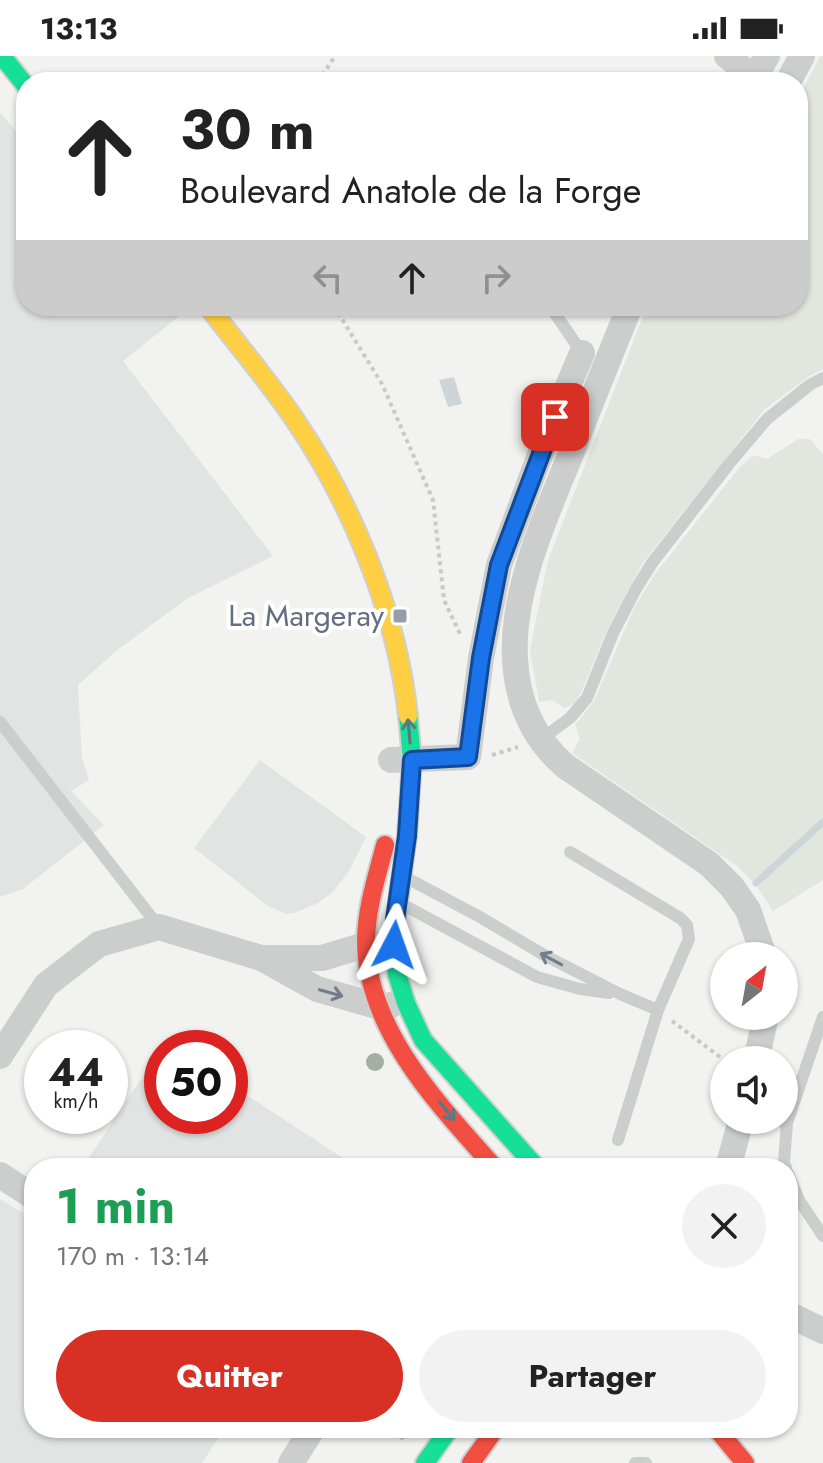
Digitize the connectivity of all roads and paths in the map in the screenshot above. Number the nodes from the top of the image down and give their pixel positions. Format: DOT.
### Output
graph roads {
  1 [pos="2,56"];
  2 [pos="727,56"];
  3 [pos="760,67"];
  4 [pos="16,74"];
  5 [pos="216,316"];
  6 [pos="340,316"];
  7 [pos="557,316"];
  8 [pos="626,316"];
  9 [pos="582,353"];
  10 [pos="823,378"];
  11 [pos="371,565"];
  12 [pos="481,658"];
  13 [pos="0,722"];
  14 [pos="540,740"];
  15 [pos="395,754"];
  16 [pos="386,828"];
  17 [pos="570,852"];
  18 [pos="379,868"];
  19 [pos="402,876"];
  20 [pos="373,896"];
  21 [pos="397,902"];
  22 [pos="159,927"];
  23 [pos="759,942"];
  24 [pos="365,945"];
  25 [pos="394,945"];
  26 [pos="261,958"];
  27 [pos="620,994"];
  28 [pos="406,1003"];
  29 [pos="380,1007"];
  30 [pos="658,1010"];
  31 [pos="823,1017"];
  32 [pos="710,1049"];
  33 [pos="0,1056"];
  34 [pos="798,1080"];
  35 [pos="737,1134"];
  36 [pos="782,1134"];
  37 [pos="618,1140"];
  38 [pos="487,1158"];
  39 [pos="528,1158"];
  40 [pos="730,1158"];
  41 [pos="784,1158"];
  42 [pos="0,1175"];
  43 [pos="24,1191"];
  44 [pos="798,1198"];
  45 [pos="823,1236"];
  46 [pos="798,1319"];
  47 [pos="821,1330"];
  48 [pos="307,1438"];
  49 [pos="443,1438"];
  50 [pos="489,1438"];
  51 [pos="724,1438"];
  52 [pos="741,1458"];
  53 [pos="291,1463"];
  54 [pos="425,1463"];
  55 [pos="471,1463"];
  56 [pos="635,1463"];
  57 [pos="646,1463"];
  1 -- 4 [label="main road"];
  2 -- 3 [label="street"];
  5 -- 11 [label="main road"];
  6 -- 12 [label="path"];
  7 -- 9 [label="lane"];
  8 -- 14 [label="street"];
  9 -- 12 [label="street"];
  10 -- 14 [label="lane"];
  11 -- 15 [label="main road"];
  15 -- 11 [label="main road, one-way"];
  12 -- 15 [label="street"];
  13 -- 22 [label="lane"];
  14 -- 23 [label="street"];
  15 -- 19 [label="main road"];
  16 -- 18 [label="main road"];
  17 -- 30 [label="lane"];
  18 -- 19 [label="lane"];
  18 -- 20 [label="main road"];
  19 -- 21 [label="main road"];
  27 -- 19 [label="lane, one-way"];
  20 -- 21 [label="lane"];
  20 -- 24 [label="main road"];
  21 -- 25 [label="main road"];
  21 -- 27 [label="lane"];
  22 -- 26 [label="street"];
  22 -- 33 [label="street"];
  24 -- 25 [label="street"];
  24 -- 26 [label="street"];
  24 -- 29 [label="main road"];
  25 -- 28 [label="main road"];
  26 -- 29 [label="street, one-way"];
  27 -- 30 [label="lane"];
  28 -- 29 [label="street"];
  28 -- 39 [label="main road"];
  29 -- 38 [label="main road, one-way"];
  30 -- 32 [label="path"];
  30 -- 37 [label="lane"];
  31 -- 34 [label="lane"];
  35 -- 40 [label="street"];
  36 -- 41 [label="lane"];
  42 -- 43 [label="street"];
  44 -- 45 [label="lane"];
  46 -- 47 [label="street"];
  48 -- 53 [label="street"];
  49 -- 54 [label="main road"];
  50 -- 55 [label="main road"];
  51 -- 52 [label="main road"];
  56 -- 57 [label="lane"];
}
